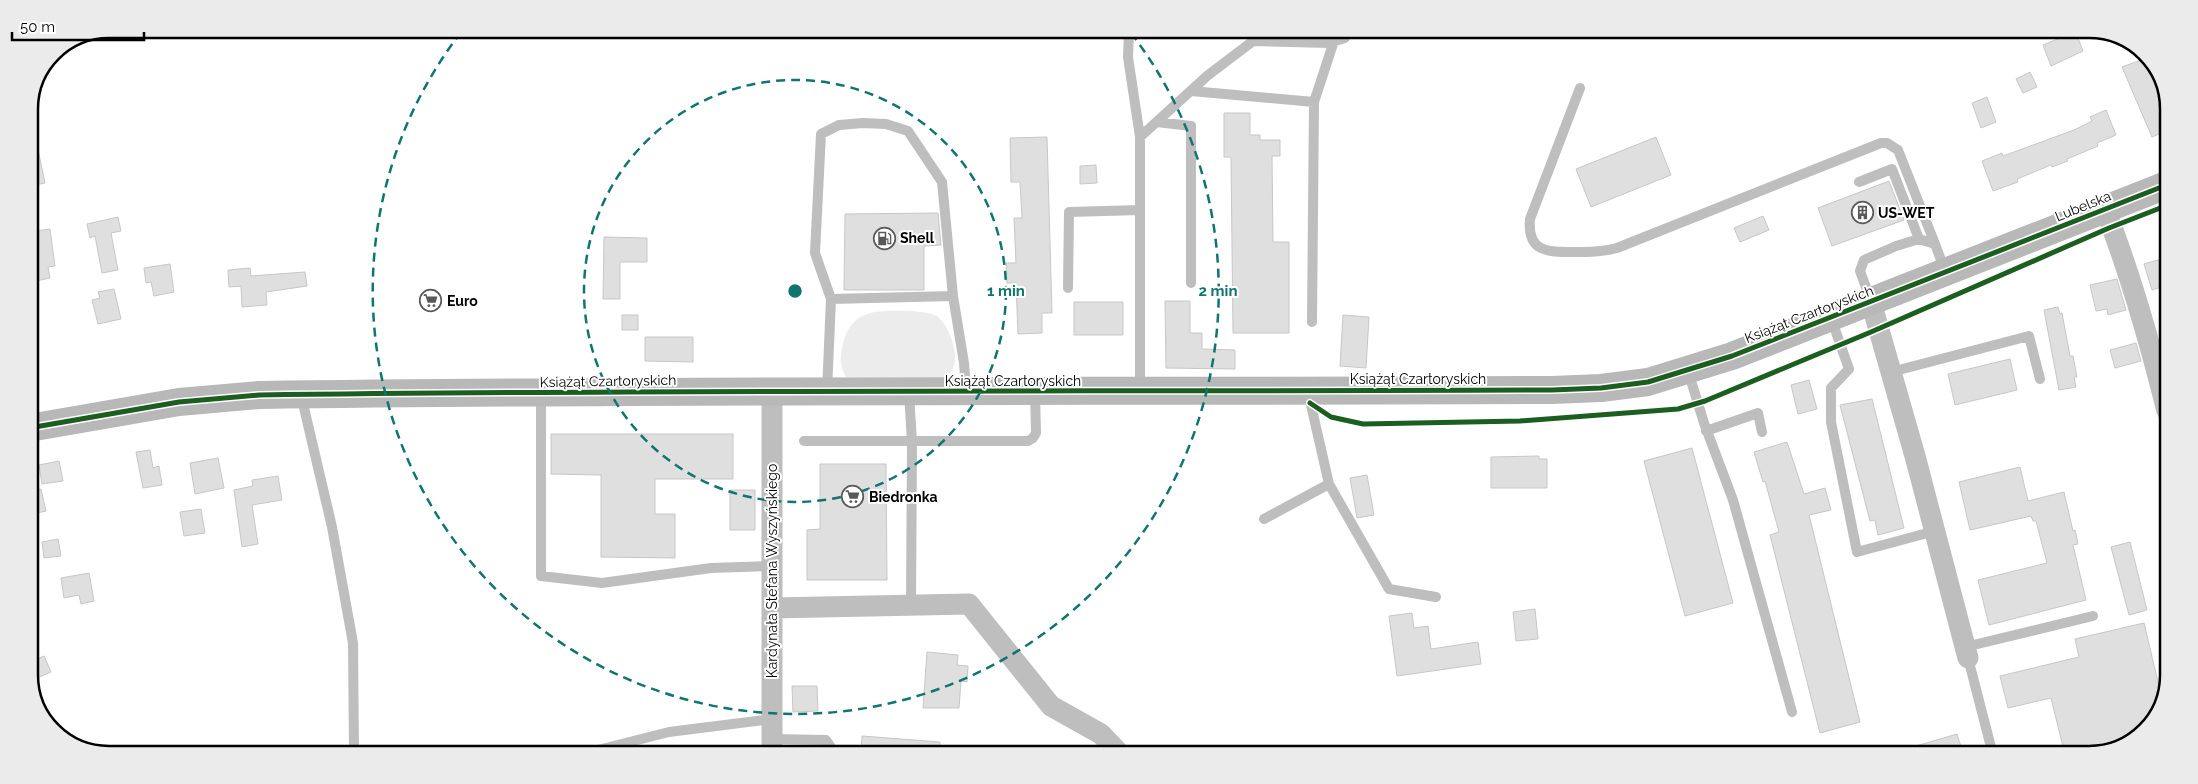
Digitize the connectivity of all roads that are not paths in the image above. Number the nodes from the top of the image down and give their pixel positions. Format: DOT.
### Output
graph roads {
  1 [pos="1129,37"];
  2 [pos="1253,37"];
  3 [pos="1265,37"];
  4 [pos="1345,37"];
  5 [pos="1334,42"];
  6 [pos="1580,88"];
  7 [pos="1191,91"];
  8 [pos="1314,102"];
  9 [pos="1157,122"];
  10 [pos="1140,137"];
  11 [pos="1859,182"];
  12 [pos="2160,187"];
  13 [pos="1140,210"];
  14 [pos="2105,210"];
  15 [pos="1919,239"];
  16 [pos="1935,244"];
  17 [pos="2005,249"];
  18 [pos="1945,272"];
  19 [pos="1191,283"];
  20 [pos="1068,288"];
  21 [pos="953,296"];
  22 [pos="831,299"];
  23 [pos="1871,302"];
  24 [pos="1831,318"];
  25 [pos="1312,322"];
  26 [pos="1688,371"];
  27 [pos="1891,372"];
  28 [pos="2040,379"];
  29 [pos="2160,386"];
  30 [pos="772,390"];
  31 [pos="827,391"];
  32 [pos="1308,391"];
  33 [pos="909,392"];
  34 [pos="966,392"];
  35 [pos="1035,392"];
  36 [pos="1140,392"];
  37 [pos="541,393"];
  38 [pos="300,394"];
  39 [pos="38,427"];
  40 [pos="1706,430"];
  41 [pos="1762,432"];
  42 [pos="804,442"];
  43 [pos="912,442"];
  44 [pos="1329,484"];
  45 [pos="1264,519"];
  46 [pos="1935,531"];
  47 [pos="772,566"];
  48 [pos="1436,597"];
  49 [pos="911,605"];
  50 [pos="772,608"];
  51 [pos="2093,616"];
  52 [pos="1966,652"];
  53 [pos="1792,712"];
  54 [pos="772,737"];
  55 [pos="354,746"];
  56 [pos="614,746"];
  57 [pos="831,746"];
  58 [pos="1112,746"];
  59 [pos="1991,746"];
  1 -- 10 [label="lane"];
  2 -- 7 [label="lane"];
  3 -- 5 [label="lane"];
  4 -- 5 [label="lane"];
  5 -- 8 [label="lane"];
  6 -- 16 [label="lane"];
  7 -- 8 [label="lane"];
  7 -- 9 [label="lane"];
  8 -- 25 [label="lane"];
  9 -- 10 [label="lane"];
  9 -- 19 [label="lane"];
  10 -- 13 [label="lane"];
  11 -- 15 [label="lane"];
  12 -- 14 [label="main road, Lubelska"];
  13 -- 20 [label="lane"];
  13 -- 36 [label="lane"];
  14 -- 17 [label="main road, Lubelska"];
  14 -- 29 [label="street"];
  15 -- 16 [label="lane"];
  15 -- 23 [label="lane"];
  16 -- 18 [label="lane"];
  17 -- 18 [label="main road, Książąt Czartoryskich"];
  18 -- 23 [label="main road, Książąt Czartoryskich"];
  21 -- 22 [label="lane"];
  21 -- 22 [label="lane"];
  21 -- 34 [label="lane"];
  22 -- 31 [label="lane"];
  23 -- 24 [label="main road, Książąt Czartoryskich"];
  23 -- 27 [label="street"];
  24 -- 26 [label="main road, Książąt Czartoryskich"];
  24 -- 46 [label="lane"];
  26 -- 32 [label="main road, Książąt Czartoryskich"];
  26 -- 40 [label="lane"];
  27 -- 28 [label="lane"];
  27 -- 46 [label="street"];
  30 -- 31 [label="main road, Książąt Czartoryskich"];
  30 -- 37 [label="main road, Książąt Czartoryskich"];
  30 -- 47 [label="street, Kardynała Stefana Wyszyńskiego"];
  31 -- 33 [label="main road, Książąt Czartoryskich"];
  32 -- 36 [label="main road, Książąt Czartoryskich"];
  32 -- 44 [label="lane"];
  33 -- 34 [label="main road, Książąt Czartoryskich"];
  33 -- 43 [label="lane"];
  34 -- 35 [label="main road, Książąt Czartoryskich"];
  35 -- 36 [label="main road, Książąt Czartoryskich"];
  35 -- 43 [label="lane"];
  37 -- 38 [label="main road, Książąt Czartoryskich"];
  37 -- 47 [label="lane"];
  38 -- 39 [label="main road, Książąt Czartoryskich"];
  38 -- 55 [label="lane"];
  40 -- 41 [label="lane"];
  40 -- 53 [label="lane"];
  42 -- 43 [label="lane"];
  43 -- 49 [label="lane"];
  44 -- 45 [label="lane"];
  44 -- 48 [label="lane"];
  46 -- 52 [label="street"];
  47 -- 50 [label="street, Kardynała Stefana Wyszyńskiego"];
  49 -- 50 [label="street"];
  49 -- 58 [label="street"];
  50 -- 54 [label="street, Kardynała Stefana Wyszyńskiego"];
  51 -- 52 [label="lane"];
  52 -- 59 [label="lane"];
  54 -- 56 [label="lane"];
  54 -- 57 [label="lane"];
}
